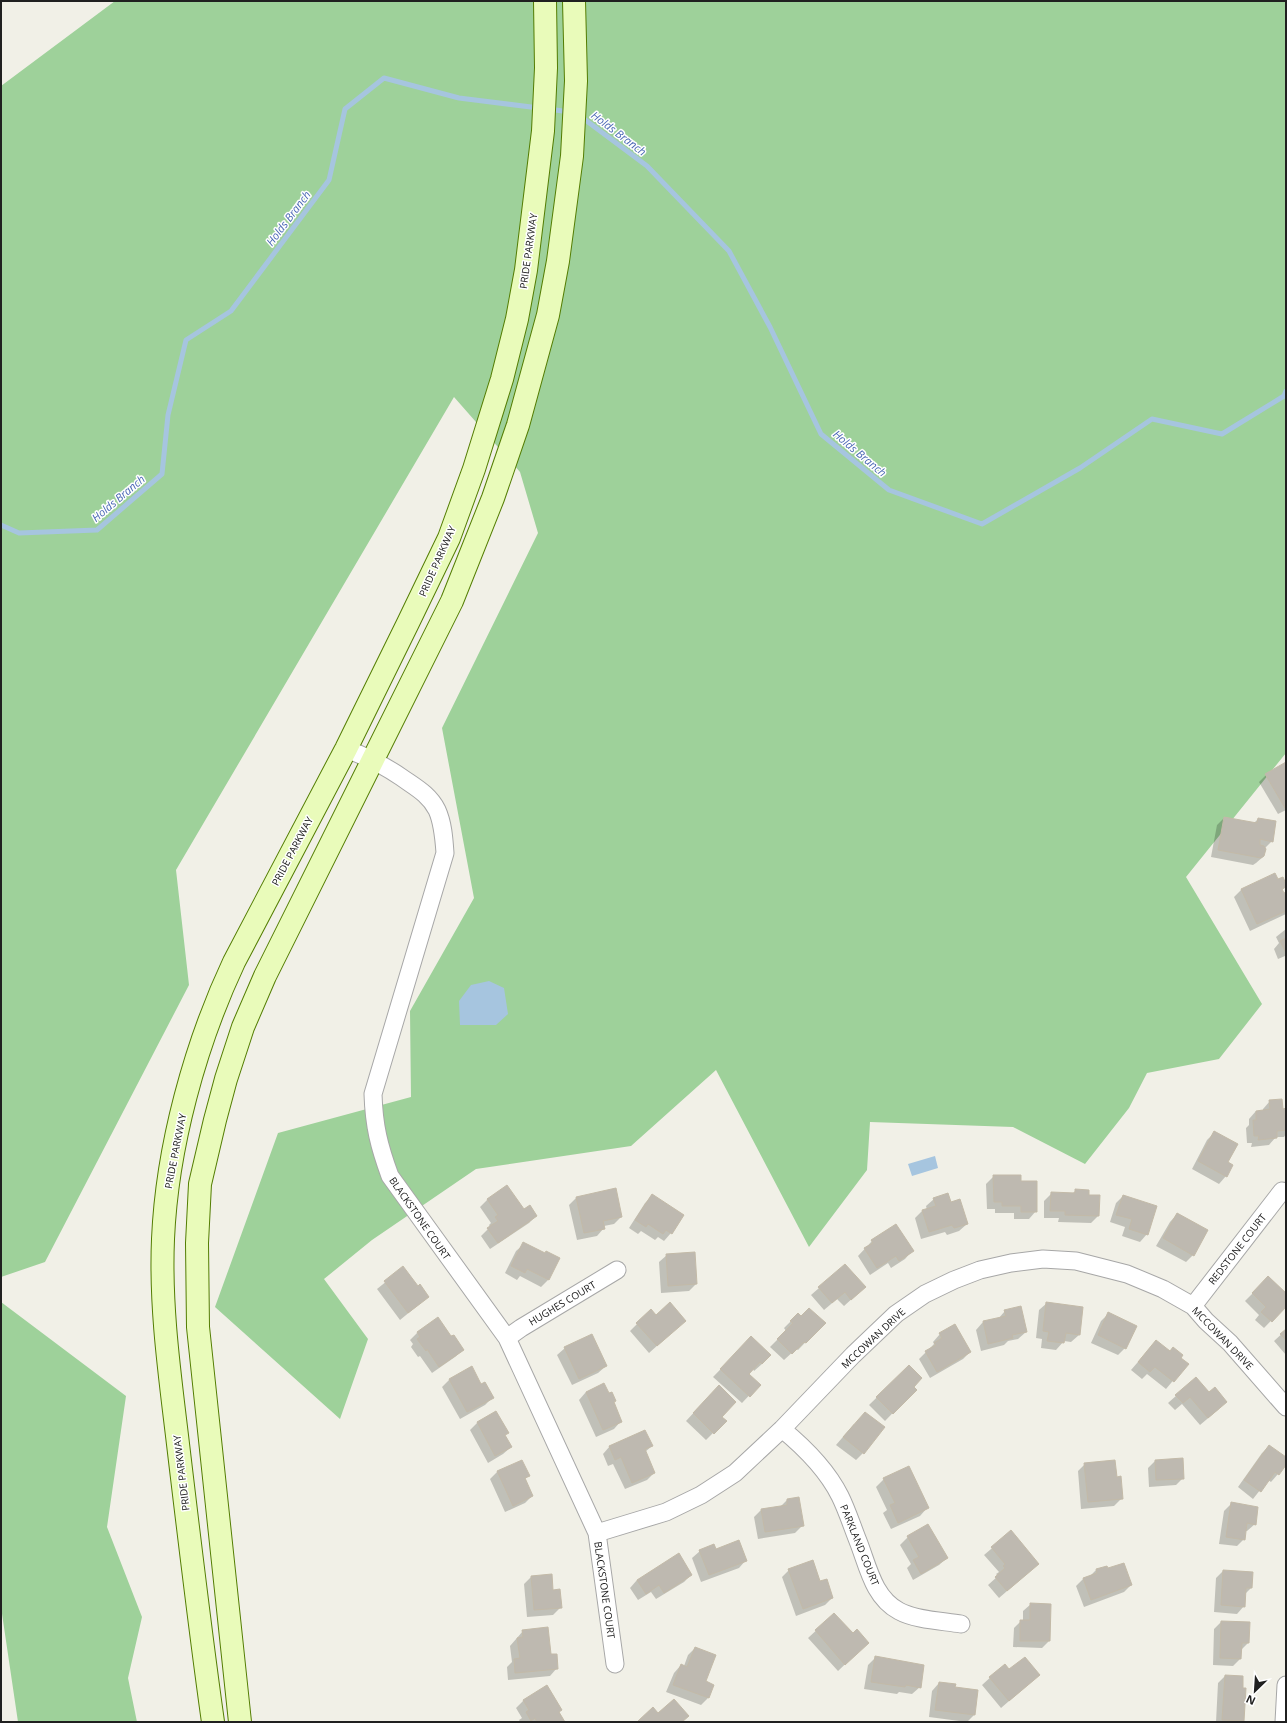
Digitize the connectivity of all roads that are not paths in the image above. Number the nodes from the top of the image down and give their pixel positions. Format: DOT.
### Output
graph roads {
  1 [pos="544,1"];
  2 [pos="574,1"];
  3 [pos="346,749"];
  4 [pos="374,760"];
  5 [pos="1282,1191"];
  6 [pos="617,1270"];
  7 [pos="1193,1306"];
  8 [pos="507,1338"];
  9 [pos="1286,1407"];
  10 [pos="782,1429"];
  11 [pos="597,1533"];
  12 [pos="961,1624"];
  13 [pos="616,1664"];
  14 [pos="1286,1685"];
  15 [pos="213,1722"];
  16 [pos="240,1722"];
  17 [pos="1284,1722"];
  1 -- 3 [label="main road, PRIDE PARKWAY"];
  2 -- 4 [label="main road"];
  3 -- 4 [label="street, BLACKSTONE COURT"];
  3 -- 15 [label="main road, PRIDE PARKWAY"];
  4 -- 8 [label="street, BLACKSTONE COURT"];
  4 -- 16 [label="main road"];
  5 -- 7 [label="street, REDSTONE COURT"];
  6 -- 8 [label="street, HUGHES COURT"];
  7 -- 9 [label="street, MCCOWAN DRIVE"];
  7 -- 10 [label="street, MCCOWAN DRIVE"];
  8 -- 11 [label="street, BLACKSTONE COURT"];
  10 -- 11 [label="street, MCCOWAN DRIVE"];
  10 -- 12 [label="street, PARKLAND COURT"];
  11 -- 13 [label="street, BLACKSTONE COURT"];
  14 -- 17 [label="street"];
}
